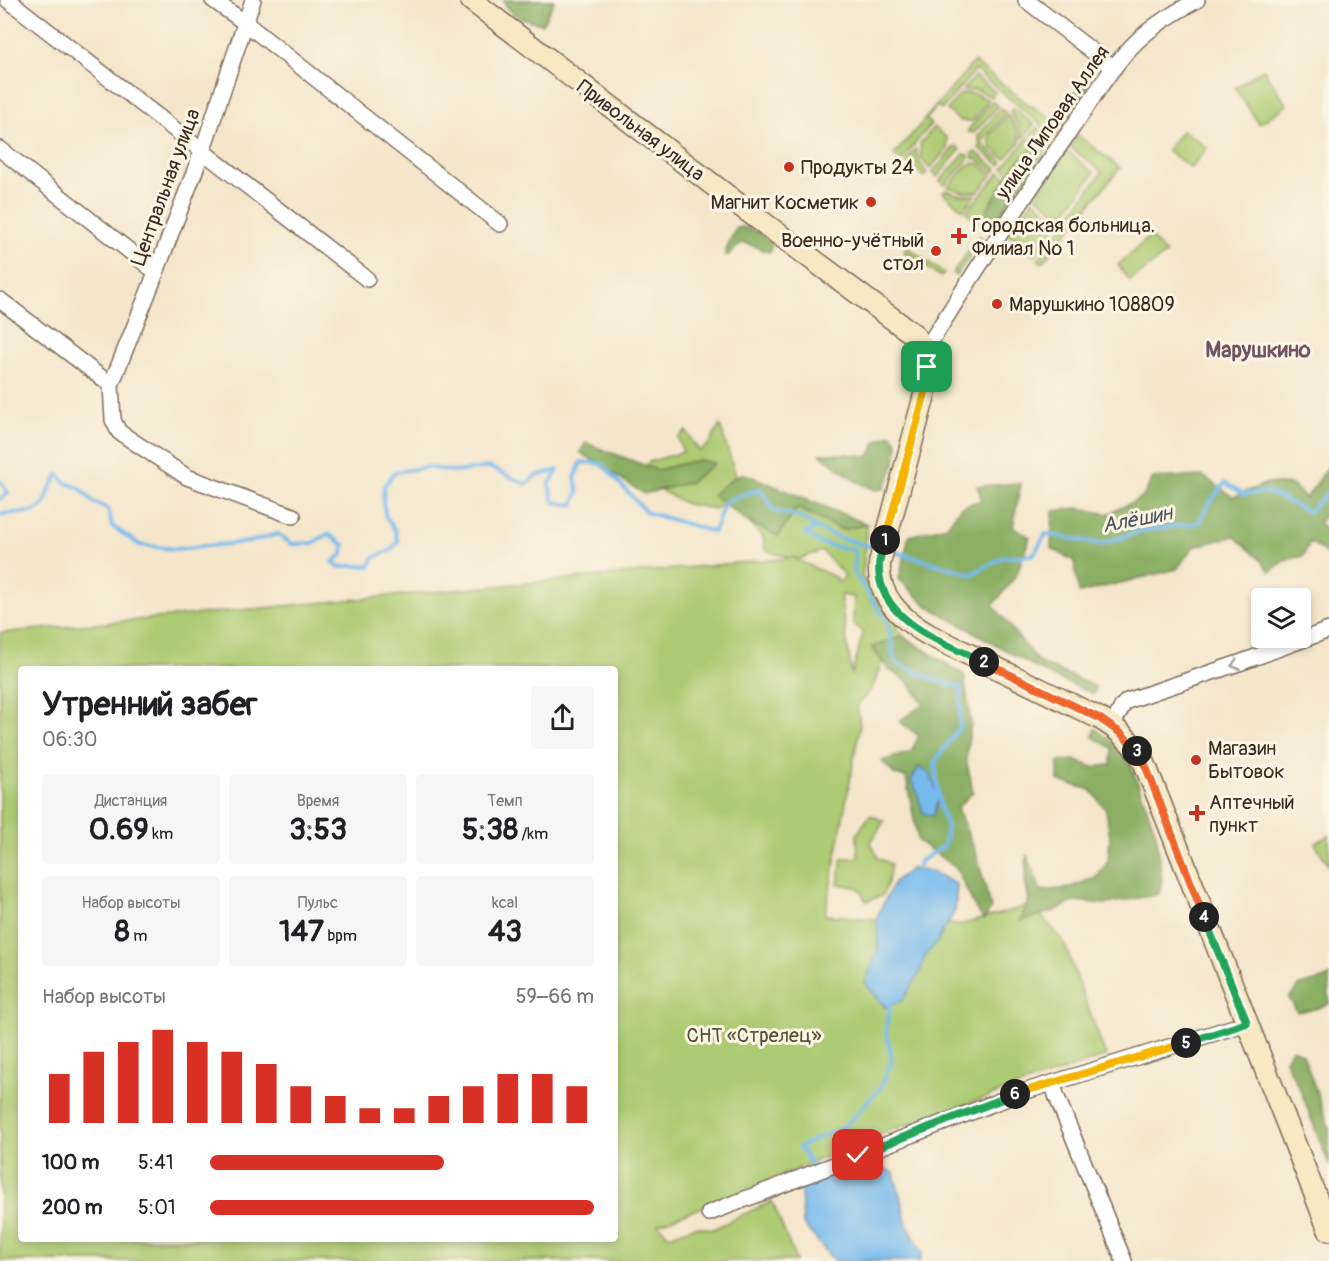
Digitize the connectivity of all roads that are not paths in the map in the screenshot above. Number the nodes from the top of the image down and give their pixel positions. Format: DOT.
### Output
graph roads {
  1 [pos="8,0"];
  2 [pos="213,0"];
  3 [pos="253,0"];
  4 [pos="472,0"];
  5 [pos="1026,0"];
  6 [pos="1197,0"];
  7 [pos="244,22"];
  8 [pos="1114,68"];
  9 [pos="0,148"];
  10 [pos="202,152"];
  11 [pos="500,224"];
  12 [pos="156,272"];
  13 [pos="367,279"];
  14 [pos="0,300"];
  15 [pos="923,348"];
  16 [pos="111,386"];
  17 [pos="293,516"];
  18 [pos="1329,630"];
  19 [pos="1112,726"];
  20 [pos="1247,1023"];
  21 [pos="1053,1083"];
  22 [pos="709,1212"];
  23 [pos="1329,1230"];
  24 [pos="1124,1261"];
  1 -- 10 [label="street"];
  2 -- 7 [label="street"];
  3 -- 7 [label="street, Центральная улица"];
  4 -- 15 [label="street, Привольная улица"];
  5 -- 8 [label="street"];
  6 -- 8 [label="street, улица Липовая Аллея"];
  7 -- 10 [label="street, Центральная улица"];
  7 -- 11 [label="street"];
  8 -- 15 [label="street, улица Липовая Аллея"];
  9 -- 12 [label="street"];
  10 -- 12 [label="street, Центральная улица"];
  10 -- 13 [label="street"];
  12 -- 16 [label="street, Центральная улица"];
  14 -- 16 [label="street"];
  15 -- 19 [label="street"];
  16 -- 17 [label="street"];
  18 -- 19 [label="street, one-way"];
  19 -- 20 [label="street"];
  20 -- 21 [label="street"];
  20 -- 23 [label="street"];
  21 -- 22 [label="street"];
  21 -- 24 [label="street"];
}
